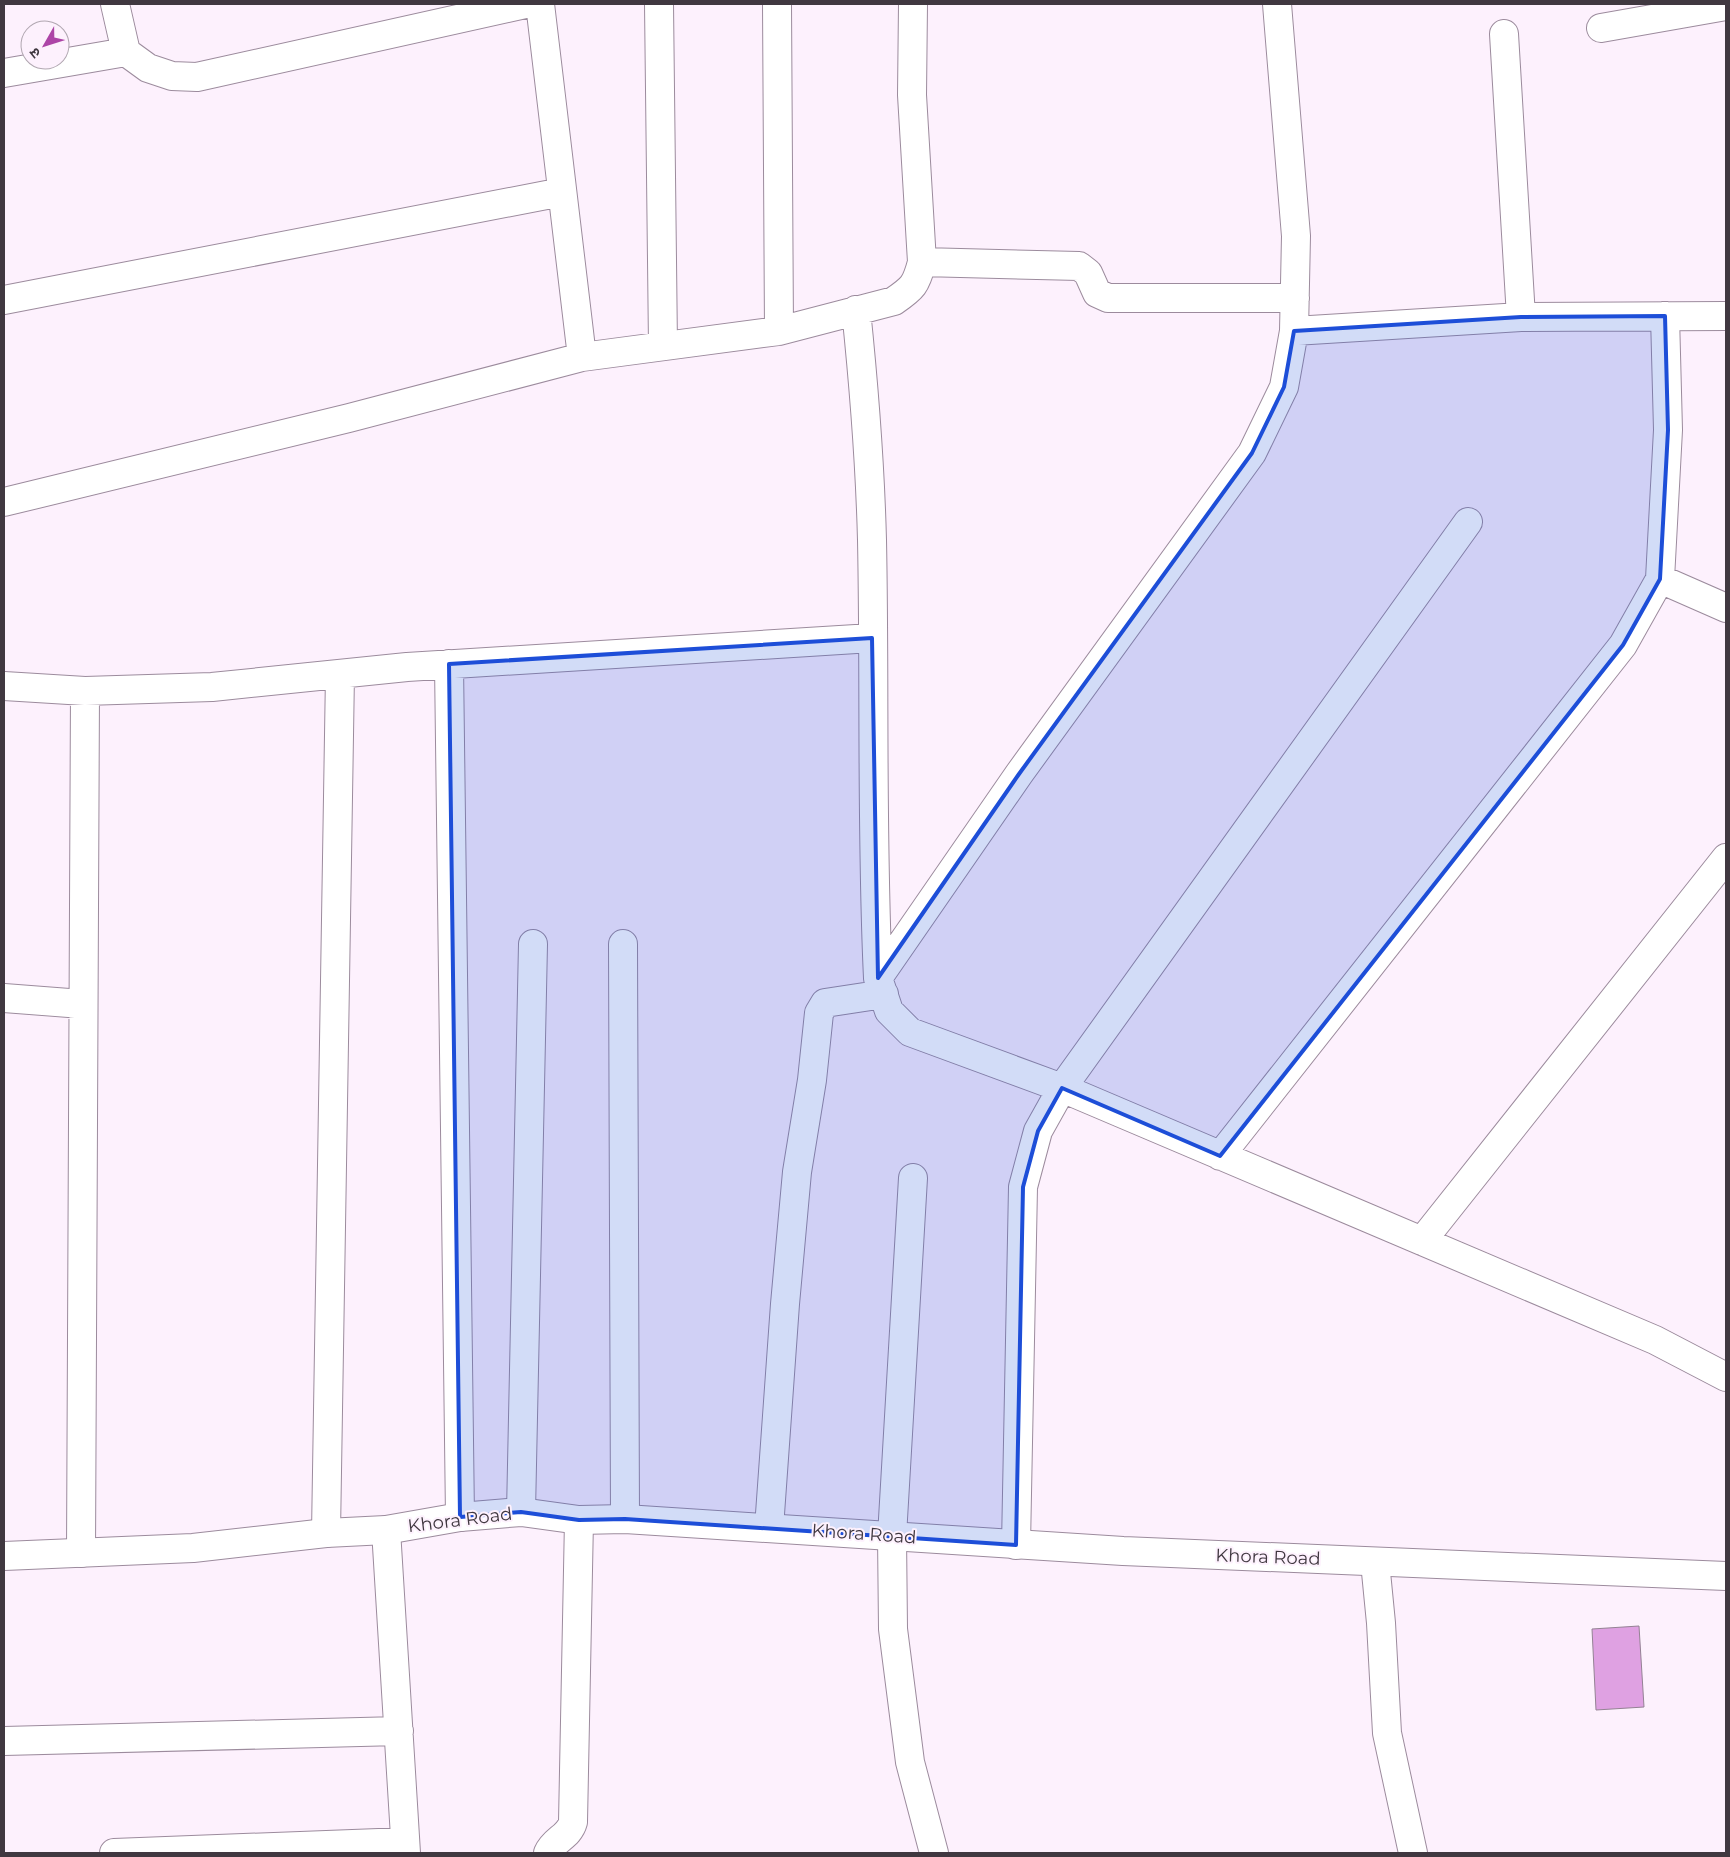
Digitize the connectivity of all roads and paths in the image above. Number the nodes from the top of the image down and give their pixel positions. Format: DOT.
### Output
graph roads {
  1 [pos="115,4"];
  2 [pos="525,4"];
  3 [pos="540,4"];
  4 [pos="659,4"];
  5 [pos="777,4"];
  6 [pos="913,4"];
  7 [pos="1277,4"];
  8 [pos="1726,6"];
  9 [pos="1601,28"];
  10 [pos="1504,34"];
  11 [pos="126,52"];
  12 [pos="4,73"];
  13 [pos="562,192"];
  14 [pos="922,262"];
  15 [pos="1295,298"];
  16 [pos="4,300"];
  17 [pos="856,310"];
  18 [pos="1665,316"];
  19 [pos="1726,316"];
  20 [pos="1521,317"];
  21 [pos="779,331"];
  22 [pos="1294,331"];
  23 [pos="663,346"];
  24 [pos="582,357"];
  25 [pos="4,502"];
  26 [pos="1468,522"];
  27 [pos="1660,579"];
  28 [pos="1726,608"];
  29 [pos="872,638"];
  30 [pos="449,664"];
  31 [pos="340,674"];
  32 [pos="4,686"];
  33 [pos="85,691"];
  34 [pos="1726,858"];
  35 [pos="533,944"];
  36 [pos="623,944"];
  37 [pos="881,986"];
  38 [pos="4,998"];
  39 [pos="82,1004"];
  40 [pos="1062,1088"];
  41 [pos="1220,1156"];
  42 [pos="913,1178"];
  43 [pos="1422,1241"];
  44 [pos="1726,1377"];
  45 [pos="520,1512"];
  46 [pos="460,1517"];
  47 [pos="625,1519"];
  48 [pos="579,1520"];
  49 [pos="769,1528"];
  50 [pos="386,1530"];
  51 [pos="326,1534"];
  52 [pos="892,1536"];
  53 [pos="1016,1544"];
  54 [pos="81,1552"];
  55 [pos="4,1556"];
  56 [pos="1376,1562"];
  57 [pos="1726,1576"];
  58 [pos="398,1732"];
  59 [pos="4,1741"];
  60 [pos="406,1848"];
  61 [pos="114,1853"];
  62 [pos="548,1853"];
  63 [pos="934,1853"];
  64 [pos="1412,1853"];
  1 -- 11 [label="street"];
  2 -- 11 [label="street"];
  3 -- 13 [label="street"];
  4 -- 23 [label="street"];
  5 -- 21 [label="street"];
  6 -- 14 [label="street"];
  7 -- 15 [label="street"];
  8 -- 9 [label="street"];
  10 -- 20 [label="street"];
  11 -- 12 [label="street"];
  13 -- 16 [label="street"];
  13 -- 24 [label="street"];
  14 -- 15 [label="street"];
  14 -- 17 [label="street"];
  15 -- 22 [label="street"];
  17 -- 21 [label="street"];
  17 -- 29 [label="street"];
  18 -- 19 [label="street"];
  18 -- 20 [label="street"];
  18 -- 27 [label="street"];
  20 -- 22 [label="street"];
  21 -- 23 [label="street"];
  22 -- 37 [label="street"];
  23 -- 24 [label="street"];
  24 -- 25 [label="street"];
  26 -- 40 [label="street"];
  27 -- 28 [label="street"];
  27 -- 41 [label="street"];
  29 -- 30 [label="street"];
  29 -- 37 [label="street"];
  30 -- 31 [label="street"];
  30 -- 46 [label="street"];
  31 -- 33 [label="street"];
  31 -- 51 [label="street"];
  32 -- 33 [label="street"];
  33 -- 39 [label="street"];
  34 -- 43 [label="street"];
  35 -- 45 [label="street"];
  36 -- 47 [label="street"];
  37 -- 40 [label="street"];
  37 -- 49 [label="street"];
  38 -- 39 [label="street"];
  39 -- 54 [label="street"];
  40 -- 41 [label="street"];
  40 -- 53 [label="street"];
  41 -- 43 [label="street"];
  42 -- 52 [label="street"];
  43 -- 44 [label="street"];
  45 -- 46 [label="street, Khora Road"];
  45 -- 48 [label="street, Khora Road"];
  46 -- 50 [label="street, Khora Road"];
  47 -- 48 [label="street, Khora Road"];
  47 -- 49 [label="street, Khora Road"];
  48 -- 62 [label="street"];
  49 -- 52 [label="street, Khora Road"];
  50 -- 51 [label="street, Khora Road"];
  50 -- 58 [label="street"];
  51 -- 54 [label="street, Khora Road"];
  52 -- 53 [label="street, Khora Road"];
  52 -- 63 [label="street"];
  53 -- 56 [label="street, Khora Road"];
  54 -- 55 [label="street, Khora Road"];
  56 -- 57 [label="street, Khora Road"];
  56 -- 64 [label="street"];
  58 -- 59 [label="street"];
  58 -- 60 [label="street"];
  60 -- 61 [label="street"];
}
